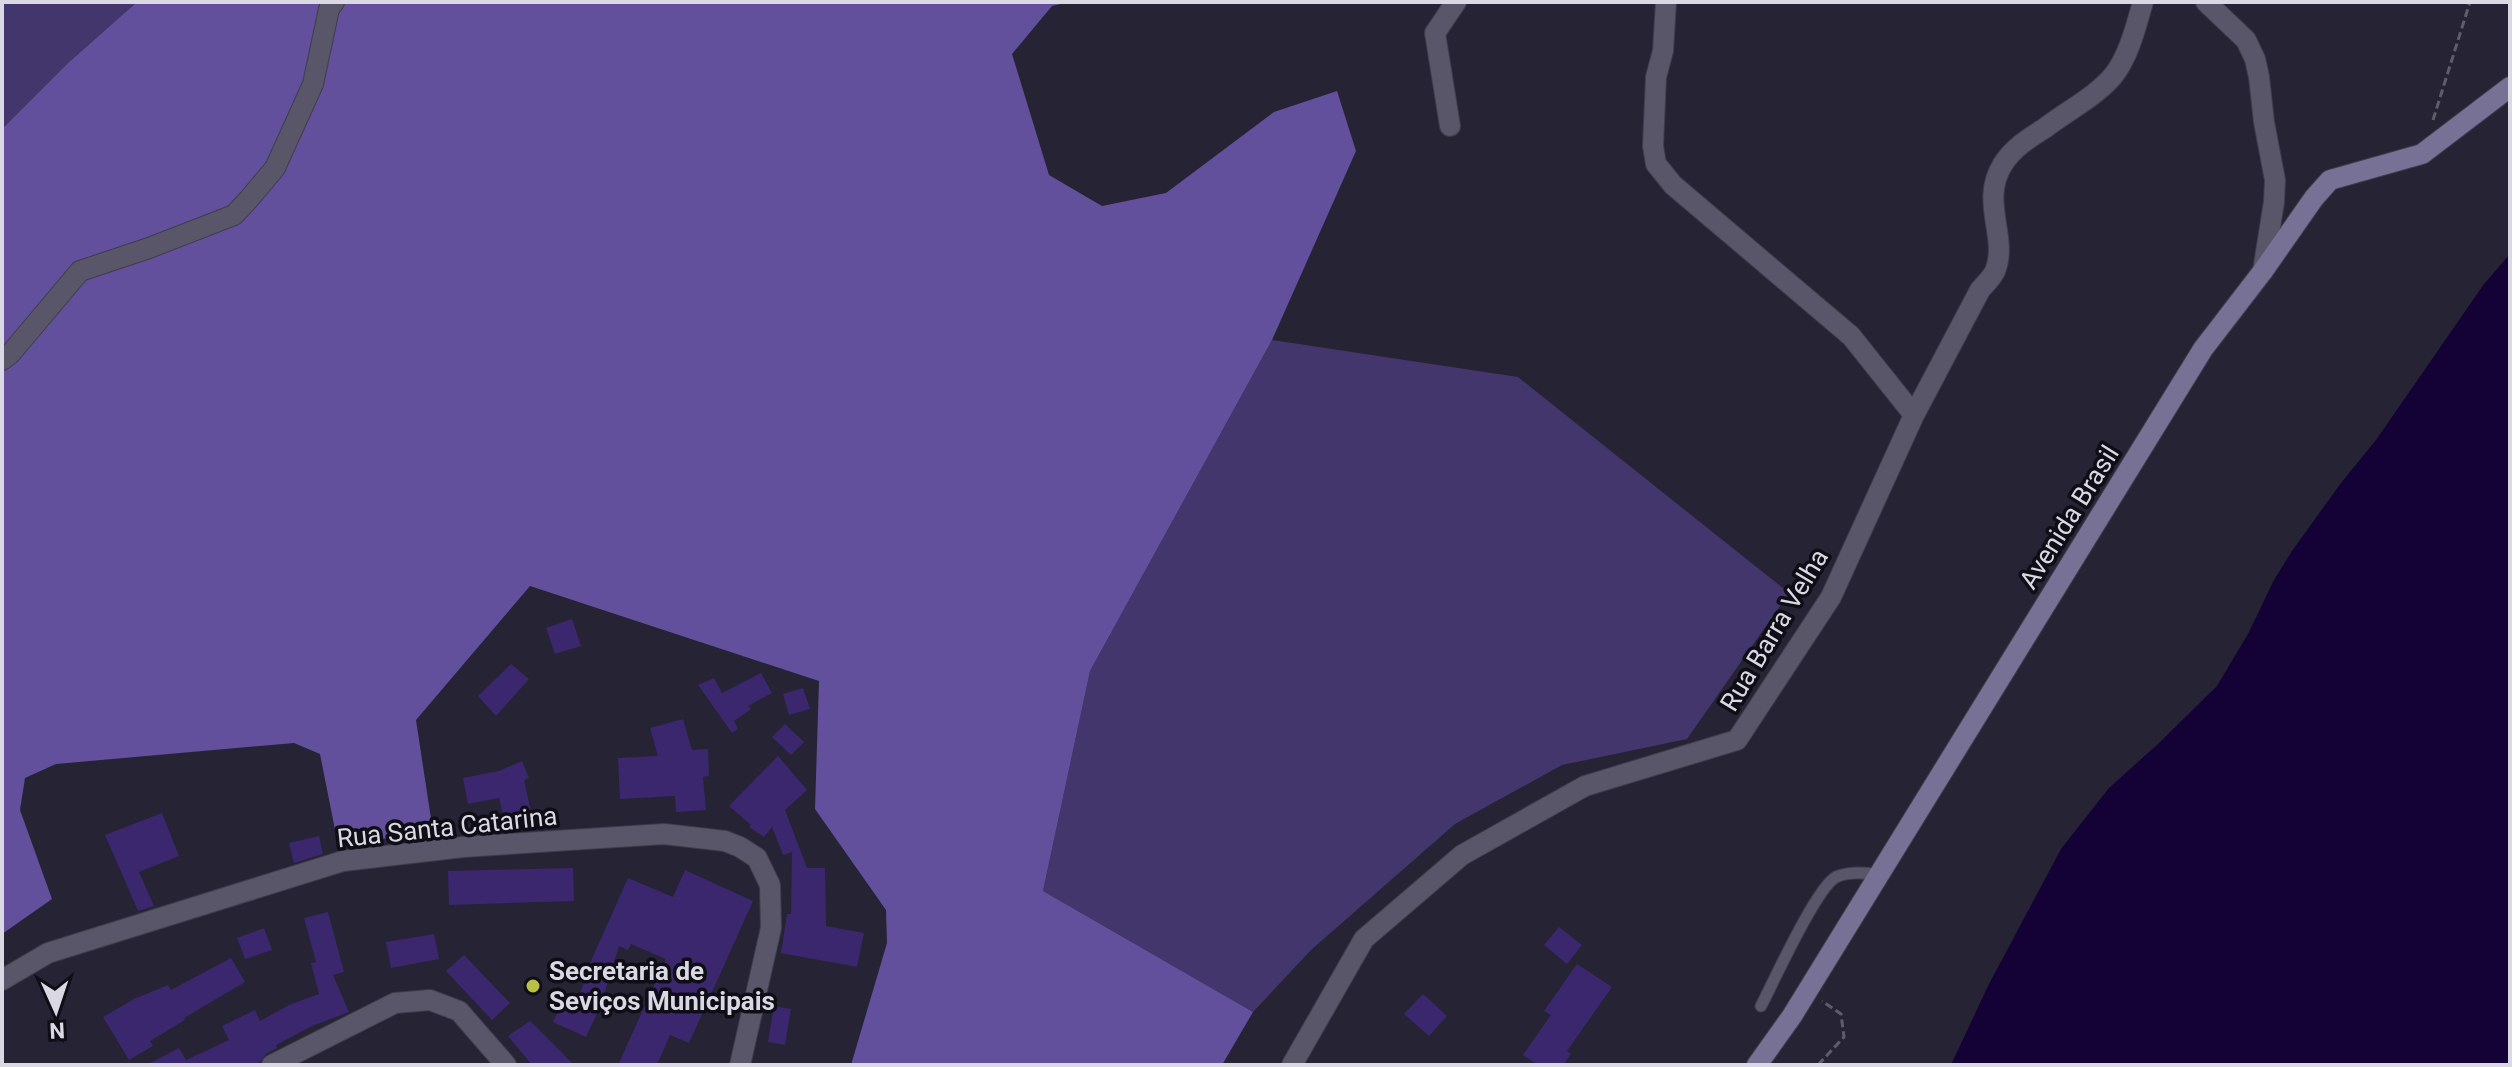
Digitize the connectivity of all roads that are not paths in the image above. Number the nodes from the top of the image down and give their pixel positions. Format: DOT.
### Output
graph roads {
  1 [pos="334,2"];
  2 [pos="1456,2"];
  3 [pos="1666,2"];
  4 [pos="2143,2"];
  5 [pos="2206,2"];
  6 [pos="2510,87"];
  7 [pos="1450,126"];
  8 [pos="2263,271"];
  9 [pos="2,360"];
  10 [pos="1914,415"];
  11 [pos="1880,874"];
  12 [pos="2,980"];
  13 [pos="1761,1006"];
  14 [pos="272,1065"];
  15 [pos="506,1065"];
  16 [pos="740,1065"];
  17 [pos="1292,1065"];
  18 [pos="1757,1065"];
  1 -- 9 [label="street"];
  2 -- 7 [label="street"];
  3 -- 10 [label="street"];
  4 -- 10 [label="street, Rua Barra Velha"];
  5 -- 8 [label="street"];
  6 -- 8 [label="main road, Avenida Brasil"];
  8 -- 11 [label="main road, Avenida Brasil"];
  10 -- 17 [label="street, Rua Barra Velha"];
  11 -- 13 [label="lane"];
  11 -- 18 [label="main road, Avenida Brasil"];
  12 -- 16 [label="street, Rua Santa Catarina"];
  14 -- 15 [label="street"];
}
